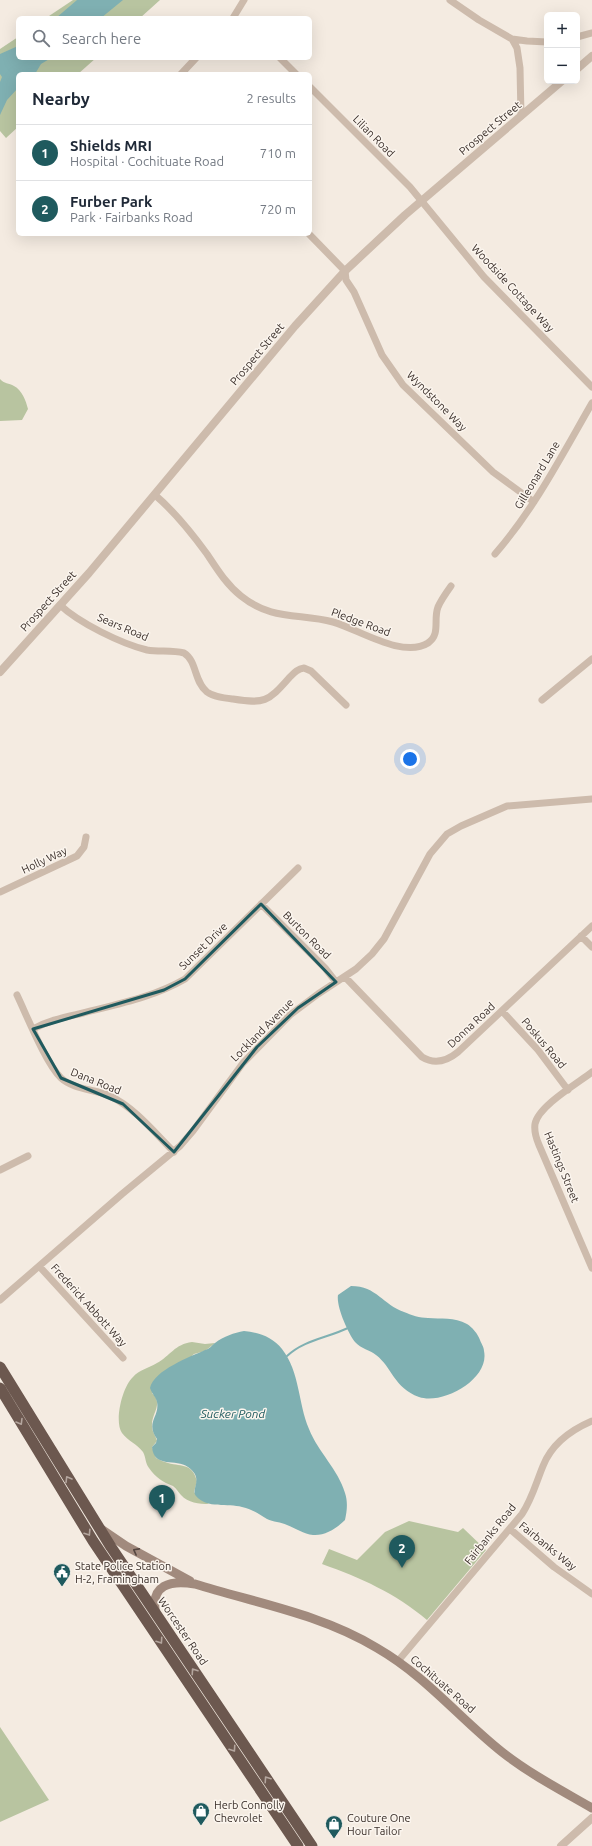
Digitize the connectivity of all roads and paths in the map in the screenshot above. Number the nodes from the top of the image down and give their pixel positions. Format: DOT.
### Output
graph roads {
  1 [pos="244,0"];
  2 [pos="450,0"];
  3 [pos="236,16"];
  4 [pos="592,33"];
  5 [pos="580,35"];
  6 [pos="512,39"];
  7 [pos="544,42"];
  8 [pos="592,56"];
  9 [pos="194,60"];
  10 [pos="282,60"];
  11 [pos="580,66"];
  12 [pos="183,72"];
  13 [pos="294,72"];
  14 [pos="558,84"];
  15 [pos="312,90"];
  16 [pos="521,116"];
  17 [pos="422,200"];
  18 [pos="311,236"];
  19 [pos="345,271"];
  20 [pos="592,387"];
  21 [pos="592,403"];
  22 [pos="155,495"];
  23 [pos="534,502"];
  24 [pos="495,554"];
  25 [pos="451,586"];
  26 [pos="60,605"];
  27 [pos="592,659"];
  28 [pos="0,672"];
  29 [pos="542,700"];
  30 [pos="346,704"];
  31 [pos="592,799"];
  32 [pos="86,837"];
  33 [pos="298,868"];
  34 [pos="0,892"];
  35 [pos="261,904"];
  36 [pos="592,926"];
  37 [pos="581,936"];
  38 [pos="592,947"];
  39 [pos="345,976"];
  40 [pos="336,982"];
  41 [pos="17,995"];
  42 [pos="502,1011"];
  43 [pos="33,1029"];
  44 [pos="592,1072"];
  45 [pos="568,1090"];
  46 [pos="174,1152"];
  47 [pos="28,1156"];
  48 [pos="0,1170"];
  49 [pos="39,1266"];
  50 [pos="592,1268"];
  51 [pos="0,1300"];
  52 [pos="123,1358"];
  53 [pos="0,1367"];
  54 [pos="0,1388"];
  55 [pos="592,1421"];
  56 [pos="96,1524"];
  57 [pos="510,1529"];
  58 [pos="195,1584"];
  59 [pos="592,1594"];
  60 [pos="156,1615"];
  61 [pos="398,1661"];
  62 [pos="592,1808"];
  63 [pos="275,1812"];
  64 [pos="592,1818"];
  65 [pos="292,1846"];
  66 [pos="298,1846"];
  67 [pos="312,1846"];
  68 [pos="561,1846"];
  1 -- 3 [label="street"];
  2 -- 6 [label="street"];
  4 -- 5 [label="street"];
  6 -- 7 [label="street"];
  6 -- 16 [label="street"];
  8 -- 11 [label="street"];
  9 -- 12 [label="street"];
  10 -- 13 [label="street"];
  14 -- 16 [label="street, Prospect Street"];
  15 -- 17 [label="street, Lilian Road"];
  16 -- 17 [label="street, Prospect Street"];
  17 -- 19 [label="street, Prospect Street"];
  17 -- 20 [label="street, Woodside Cottage Way"];
  18 -- 19 [label="street"];
  19 -- 22 [label="street, Prospect Street"];
  19 -- 23 [label="street, Wyndstone Way"];
  21 -- 23 [label="street, Gilleonard Lane"];
  22 -- 25 [label="street, Pledge Road"];
  22 -- 26 [label="street, Prospect Street"];
  23 -- 24 [label="street, Gilleonard Lane"];
  26 -- 28 [label="street, Prospect Street"];
  26 -- 30 [label="street, Sears Road"];
  27 -- 29 [label="street"];
  31 -- 39 [label="street, Lockland Avenue"];
  32 -- 34 [label="street, Holly Way"];
  33 -- 35 [label="street, Sunset Drive"];
  35 -- 40 [label="street, Burton Road"];
  35 -- 43 [label="street, Sunset Drive"];
  36 -- 37 [label="street, Donna Road"];
  37 -- 38 [label="street"];
  37 -- 42 [label="street, Donna Road"];
  39 -- 40 [label="street, Lockland Avenue"];
  39 -- 42 [label="street, Donna Road"];
  40 -- 46 [label="street, Lockland Avenue"];
  41 -- 43 [label="street, Dana Road"];
  42 -- 45 [label="street, Poskus Road"];
  43 -- 46 [label="street, Dana Road"];
  44 -- 45 [label="street, Hastings Street"];
  45 -- 50 [label="street, Hastings Street"];
  46 -- 49 [label="street, Lockland Avenue"];
  47 -- 48 [label="street"];
  49 -- 51 [label="street, Lockland Avenue"];
  49 -- 52 [label="street, Frederick Abbott Way"];
  56 -- 53 [label="highway, Worcester Road, one-way"];
  54 -- 63 [label="highway, one-way"];
  55 -- 57 [label="street, Fairbanks Road"];
  58 -- 56 [label="main road, Cochituate Road, one-way"];
  56 -- 60 [label="highway, Worcester Road"];
  57 -- 59 [label="street, Fairbanks Way"];
  57 -- 61 [label="street, Fairbanks Road"];
  58 -- 60 [label="main road, Cochituate Road"];
  58 -- 61 [label="main road, Cochituate Road"];
  67 -- 60 [label="highway, Worcester Road, one-way"];
  61 -- 62 [label="main road, Cochituate Road"];
  63 -- 65 [label="highway"];
  63 -- 66 [label="highway"];
  64 -- 68 [label="street"];
}
